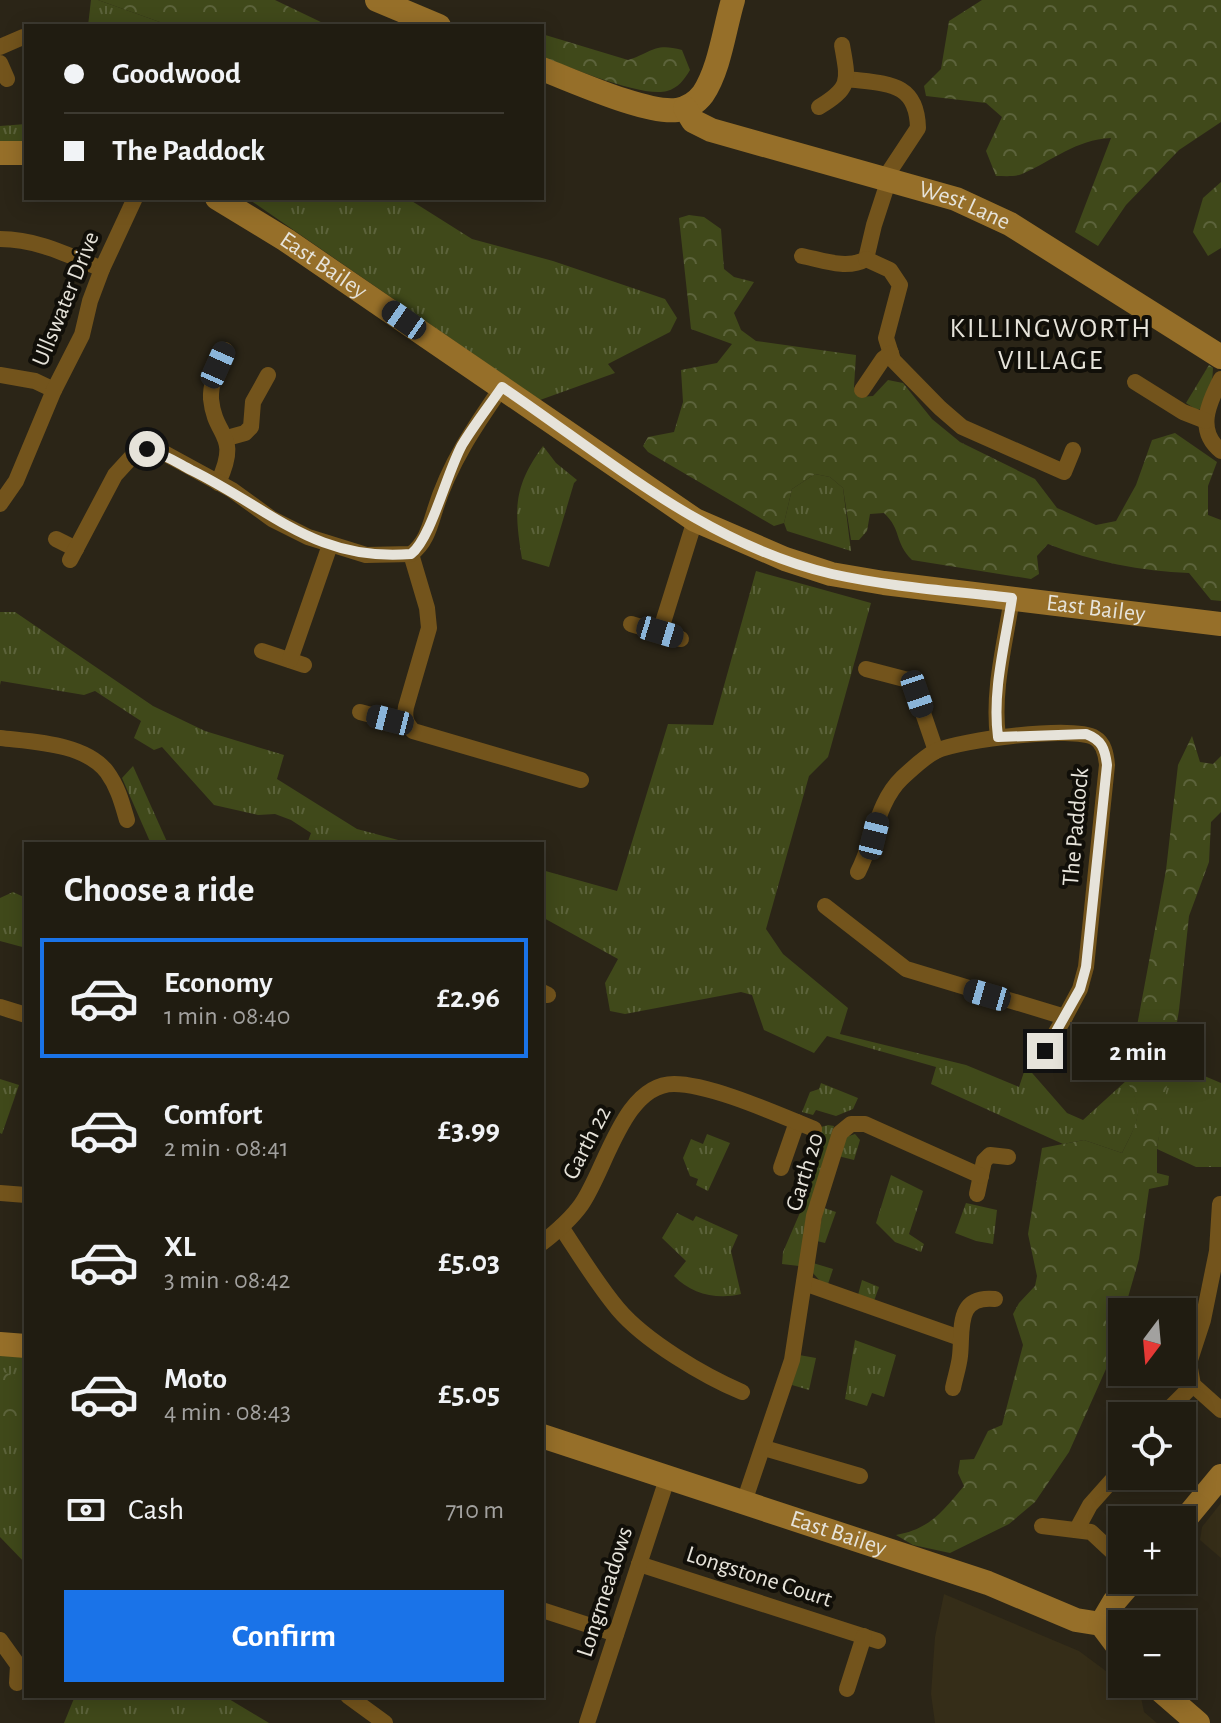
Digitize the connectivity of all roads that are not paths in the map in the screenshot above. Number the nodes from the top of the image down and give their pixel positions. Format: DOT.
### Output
graph roads {
  1 [pos="377,0"];
  2 [pos="733,0"];
  3 [pos="434,24"];
  4 [pos="23,37"];
  5 [pos="842,45"];
  6 [pos="0,47"];
  7 [pos="0,63"];
  8 [pos="544,70"];
  9 [pos="7,79"];
  10 [pos="847,79"];
  11 [pos="819,107"];
  12 [pos="685,108"];
  13 [pos="0,153"];
  14 [pos="24,153"];
  15 [pos="887,179"];
  16 [pos="134,200"];
  17 [pos="220,200"];
  18 [pos="0,239"];
  19 [pos="802,256"];
  20 [pos="866,259"];
  21 [pos="102,269"];
  22 [pos="225,350"];
  23 [pos="891,353"];
  24 [pos="1221,357"];
  25 [pos="0,375"];
  26 [pos="268,375"];
  27 [pos="1221,379"];
  28 [pos="1135,382"];
  29 [pos="502,387"];
  30 [pos="54,390"];
  31 [pos="862,390"];
  32 [pos="1206,421"];
  33 [pos="227,438"];
  34 [pos="1073,450"];
  35 [pos="1221,451"];
  36 [pos="218,483"];
  37 [pos="0,504"];
  38 [pos="695,520"];
  39 [pos="56,539"];
  40 [pos="330,545"];
  41 [pos="411,554"];
  42 [pos="1012,598"];
  43 [pos="631,624"];
  44 [pos="1221,624"];
  45 [pos="660,632"];
  46 [pos="681,639"];
  47 [pos="262,651"];
  48 [pos="866,669"];
  49 [pos="360,712"];
  50 [pos="404,717"];
  51 [pos="998,737"];
  52 [pos="0,738"];
  53 [pos="936,751"];
  54 [pos="581,780"];
  55 [pos="127,820"];
  56 [pos="858,872"];
  57 [pos="825,906"];
  58 [pos="0,1007"];
  59 [pos="24,1014"];
  60 [pos="1065,1017"];
  61 [pos="1045,1051"];
  62 [pos="797,1122"];
  63 [pos="814,1129"];
  64 [pos="1008,1157"];
  65 [pos="781,1168"];
  66 [pos="981,1176"];
  67 [pos="0,1193"];
  68 [pos="977,1194"];
  69 [pos="24,1195"];
  70 [pos="1220,1204"];
  71 [pos="561,1227"];
  72 [pos="544,1241"];
  73 [pos="1219,1251"];
  74 [pos="804,1283"];
  75 [pos="995,1299"];
  76 [pos="960,1338"];
  77 [pos="1196,1342"];
  78 [pos="0,1344"];
  79 [pos="24,1346"];
  80 [pos="1192,1386"];
  81 [pos="1194,1386"];
  82 [pos="953,1388"];
  83 [pos="742,1392"];
  84 [pos="1176,1402"];
  85 [pos="1221,1410"];
  86 [pos="544,1437"];
  87 [pos="764,1448"];
  88 [pos="668,1476"];
  89 [pos="860,1476"];
  90 [pos="1221,1476"];
  91 [pos="1108,1485"];
  92 [pos="744,1502"];
  93 [pos="1196,1506"];
  94 [pos="1042,1526"];
  95 [pos="1077,1529"];
  96 [pos="1108,1550"];
  97 [pos="639,1564"];
  98 [pos="1117,1594"];
  99 [pos="544,1611"];
  100 [pos="1101,1624"];
  101 [pos="1108,1633"];
  102 [pos="616,1634"];
  103 [pos="0,1640"];
  104 [pos="22,1663"];
  105 [pos="17,1683"];
  106 [pos="847,1689"];
  107 [pos="351,1698"];
  108 [pos="1169,1698"];
  109 [pos="593,1721"];
  110 [pos="385,1723"];
  111 [pos="1198,1723"];
  1 -- 3 [label="street"];
  2 -- 12 [label="street"];
  4 -- 6 [label="street"];
  5 -- 10 [label="street"];
  7 -- 9 [label="street"];
  8 -- 12 [label="street"];
  10 -- 11 [label="street"];
  10 -- 15 [label="street"];
  12 -- 15 [label="street, West Lane"];
  13 -- 14 [label="street"];
  15 -- 20 [label="street"];
  15 -- 24 [label="street, West Lane"];
  16 -- 21 [label="street, Ullswater Drive"];
  17 -- 29 [label="street, East Bailey"];
  18 -- 21 [label="street"];
  19 -- 20 [label="street"];
  20 -- 23 [label="street"];
  21 -- 30 [label="street, Ullswater Drive"];
  22 -- 33 [label="street"];
  23 -- 31 [label="street"];
  23 -- 34 [label="street"];
  25 -- 30 [label="street"];
  26 -- 33 [label="street"];
  27 -- 32 [label="street"];
  28 -- 32 [label="street"];
  29 -- 38 [label="street, East Bailey"];
  29 -- 41 [label="street"];
  30 -- 37 [label="street, Ullswater Drive"];
  32 -- 35 [label="street"];
  33 -- 36 [label="street"];
  36 -- 39 [label="street"];
  36 -- 40 [label="street"];
  38 -- 42 [label="street, East Bailey"];
  38 -- 45 [label="street"];
  40 -- 41 [label="street"];
  40 -- 47 [label="street"];
  41 -- 50 [label="street"];
  42 -- 44 [label="street, East Bailey"];
  42 -- 51 [label="street"];
  43 -- 45 [label="street"];
  45 -- 46 [label="street"];
  48 -- 53 [label="street"];
  49 -- 50 [label="street"];
  50 -- 54 [label="street"];
  51 -- 53 [label="street, The Paddock"];
  51 -- 60 [label="street, The Paddock"];
  52 -- 55 [label="street"];
  53 -- 56 [label="street, The Paddock"];
  57 -- 60 [label="street"];
  58 -- 59 [label="street"];
  60 -- 61 [label="street, The Paddock"];
  62 -- 63 [label="street, Garth 22"];
  62 -- 65 [label="street"];
  62 -- 71 [label="street, Garth 22"];
  64 -- 66 [label="street"];
  66 -- 68 [label="street"];
  66 -- 74 [label="street, Garth 20"];
  67 -- 69 [label="street"];
  70 -- 73 [label="street"];
  71 -- 72 [label="street, Garth 22"];
  71 -- 83 [label="street"];
  73 -- 77 [label="street"];
  74 -- 76 [label="street"];
  74 -- 87 [label="street, Garth 20"];
  75 -- 76 [label="street"];
  76 -- 82 [label="street"];
  78 -- 79 [label="street"];
  80 -- 84 [label="street"];
  81 -- 85 [label="street"];
  86 -- 88 [label="street, East Bailey"];
  87 -- 89 [label="street"];
  87 -- 92 [label="street, Garth 20"];
  88 -- 92 [label="street, East Bailey"];
  88 -- 97 [label="street, Longmeadows"];
  90 -- 93 [label="street"];
  91 -- 95 [label="street"];
  92 -- 100 [label="street, East Bailey"];
  94 -- 95 [label="street"];
  95 -- 96 [label="street"];
  97 -- 102 [label="street, Longmeadows"];
  97 -- 106 [label="street, Longstone Court"];
  98 -- 100 [label="street"];
  99 -- 102 [label="street"];
  100 -- 101 [label="street"];
  102 -- 109 [label="street, Longmeadows"];
  103 -- 104 [label="street"];
  104 -- 105 [label="street"];
  107 -- 110 [label="street"];
  108 -- 111 [label="street"];
}
